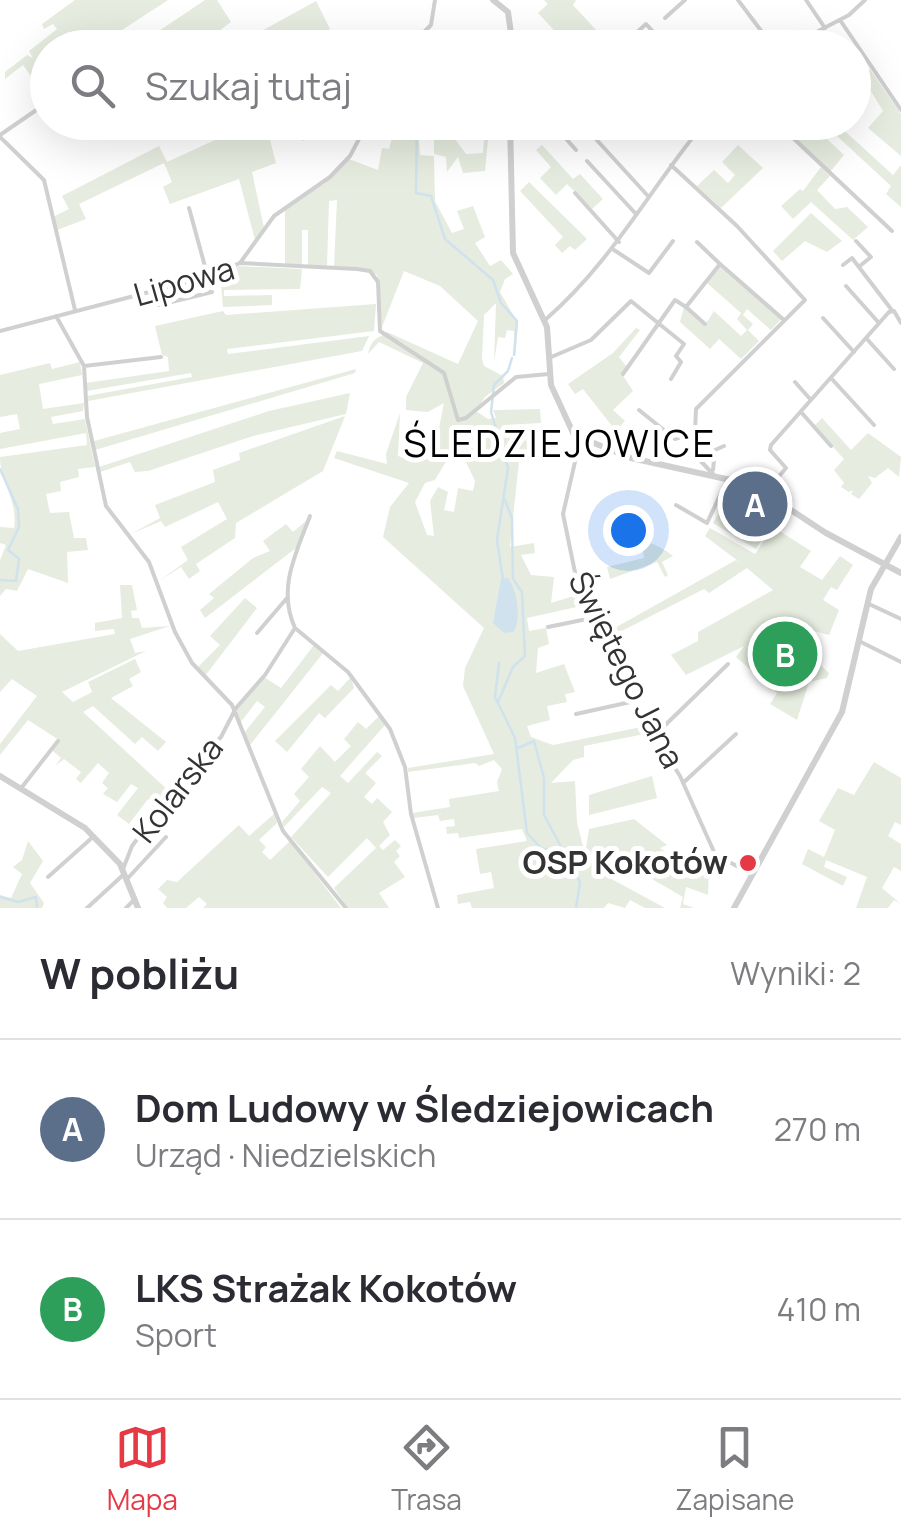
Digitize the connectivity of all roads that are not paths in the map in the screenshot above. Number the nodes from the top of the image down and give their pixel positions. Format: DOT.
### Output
graph roads {
  1 [pos="435,0"];
  2 [pos="493,0"];
  3 [pos="685,0"];
  4 [pos="738,0"];
  5 [pos="753,0"];
  6 [pos="806,0"];
  7 [pos="864,0"];
  8 [pos="744,8"];
  9 [pos="665,18"];
  10 [pos="840,20"];
  11 [pos="825,28"];
  12 [pos="427,30"];
  13 [pos="510,30"];
  14 [pos="760,30"];
  15 [pos="821,30"];
  16 [pos="847,30"];
  17 [pos="871,66"];
  18 [pos="901,110"];
  19 [pos="30,115"];
  20 [pos="0,136"];
  21 [pos="358,140"];
  22 [pos="510,140"];
  23 [pos="567,140"];
  24 [pos="597,140"];
  25 [pos="691,140"];
  26 [pos="795,140"];
  27 [pos="576,150"];
  28 [pos="587,161"];
  29 [pos="671,165"];
  30 [pos="576,194"];
  31 [pos="648,196"];
  32 [pos="189,208"];
  33 [pos="636,214"];
  34 [pos="892,231"];
  35 [pos="673,241"];
  36 [pos="856,241"];
  37 [pos="619,242"];
  38 [pos="697,242"];
  39 [pos="614,250"];
  40 [pos="240,263"];
  41 [pos="720,264"];
  42 [pos="844,265"];
  43 [pos="860,266"];
  44 [pos="207,276"];
  45 [pos="846,286"];
  46 [pos="160,305"];
  47 [pos="686,307"];
  48 [pos="892,310"];
  49 [pos="75,312"];
  50 [pos="56,316"];
  51 [pos="823,318"];
  52 [pos="545,320"];
  53 [pos="784,320"];
  54 [pos="901,322"];
  55 [pos="879,323"];
  56 [pos="705,324"];
  57 [pos="659,325"];
  58 [pos="0,331"];
  59 [pos="866,338"];
  60 [pos="854,352"];
  61 [pos="161,357"];
  62 [pos="549,358"];
  63 [pos="84,366"];
  64 [pos="894,369"];
  65 [pos="549,374"];
  66 [pos="623,374"];
  67 [pos="831,378"];
  68 [pos="671,379"];
  69 [pos="795,382"];
  70 [pos="812,400"];
  71 [pos="639,410"];
  72 [pos="800,412"];
  73 [pos="874,426"];
  74 [pos="692,433"];
  75 [pos="580,440"];
  76 [pos="724,446"];
  77 [pos="831,446"];
  78 [pos="713,472"];
  79 [pos="728,478"];
  80 [pos="766,492"];
  81 [pos="676,505"];
  82 [pos="310,516"];
  83 [pos="901,537"];
  84 [pos="883,564"];
  85 [pos="901,572"];
  86 [pos="286,598"];
  87 [pos="867,603"];
  88 [pos="592,618"];
  89 [pos="901,619"];
  90 [pos="548,627"];
  91 [pos="295,628"];
  92 [pos="257,633"];
  93 [pos="858,641"];
  94 [pos="901,662"];
  95 [pos="728,664"];
  96 [pos="634,701"];
  97 [pos="234,711"];
  98 [pos="576,714"];
  99 [pos="736,734"];
  100 [pos="654,736"];
  101 [pos="58,741"];
  102 [pos="0,776"];
  103 [pos="683,784"];
  104 [pos="19,791"];
  105 [pos="94,836"];
  106 [pos="166,836"];
  107 [pos="125,874"];
  108 [pos="751,874"];
  109 [pos="48,877"];
  110 [pos="136,904"];
  111 [pos="87,908"];
  112 [pos="126,908"];
  113 [pos="346,908"];
  114 [pos="438,908"];
  115 [pos="734,908"];
  1 -- 12 [label="street"];
  2 -- 13 [label="street"];
  3 -- 9 [label="street"];
  4 -- 8 [label="street"];
  5 -- 8 [label="street"];
  6 -- 11 [label="street"];
  7 -- 10 [label="street"];
  8 -- 14 [label="street"];
  10 -- 11 [label="street"];
  10 -- 16 [label="street"];
  11 -- 15 [label="street"];
  17 -- 18 [label="street"];
  19 -- 20 [label="street"];
  20 -- 49 [label="street"];
  21 -- 40 [label="street"];
  22 -- 52 [label="street"];
  23 -- 27 [label="street"];
  24 -- 31 [label="street"];
  25 -- 29 [label="street"];
  26 -- 34 [label="street"];
  28 -- 33 [label="street"];
  29 -- 31 [label="street"];
  29 -- 53 [label="street"];
  30 -- 37 [label="street"];
  31 -- 33 [label="street"];
  32 -- 44 [label="street"];
  33 -- 37 [label="street"];
  35 -- 39 [label="street"];
  36 -- 43 [label="street"];
  37 -- 39 [label="street"];
  38 -- 41 [label="street"];
  39 -- 52 [label="street"];
  40 -- 44 [label="street, Lipowa"];
  40 -- 65 [label="street, Lipowa"];
  41 -- 47 [label="street"];
  41 -- 53 [label="street"];
  42 -- 43 [label="street"];
  43 -- 48 [label="street"];
  44 -- 46 [label="street"];
  44 -- 49 [label="street, Lipowa"];
  45 -- 55 [label="street"];
  47 -- 56 [label="street"];
  47 -- 57 [label="street"];
  48 -- 54 [label="street"];
  48 -- 55 [label="street"];
  49 -- 50 [label="street, Lipowa"];
  50 -- 58 [label="street, Lipowa"];
  50 -- 63 [label="street"];
  51 -- 60 [label="street"];
  52 -- 62 [label="street"];
  53 -- 74 [label="street"];
  55 -- 59 [label="street"];
  57 -- 62 [label="street"];
  57 -- 66 [label="street"];
  57 -- 68 [label="street"];
  59 -- 60 [label="street"];
  59 -- 64 [label="street"];
  60 -- 67 [label="street"];
  61 -- 63 [label="street"];
  62 -- 65 [label="street"];
  63 -- 97 [label="street"];
  65 -- 75 [label="street"];
  67 -- 70 [label="street"];
  67 -- 73 [label="street"];
  69 -- 70 [label="street"];
  70 -- 72 [label="street"];
  71 -- 74 [label="street"];
  72 -- 77 [label="street"];
  72 -- 80 [label="street"];
  74 -- 78 [label="street"];
  75 -- 78 [label="street"];
  75 -- 88 [label="street, Świętego Jana"];
  76 -- 78 [label="street"];
  78 -- 79 [label="street"];
  79 -- 80 [label="street"];
  79 -- 81 [label="street"];
  80 -- 84 [label="street"];
  82 -- 86 [label="street"];
  83 -- 84 [label="street"];
  84 -- 85 [label="street"];
  84 -- 87 [label="street"];
  86 -- 91 [label="street"];
  86 -- 92 [label="street"];
  87 -- 89 [label="street"];
  87 -- 93 [label="street"];
  88 -- 90 [label="street"];
  88 -- 96 [label="street, Świętego Jana"];
  91 -- 97 [label="street, Kolarska"];
  91 -- 114 [label="street"];
  93 -- 94 [label="street"];
  93 -- 108 [label="street"];
  95 -- 100 [label="street"];
  96 -- 98 [label="street"];
  96 -- 100 [label="street, Świętego Jana"];
  97 -- 107 [label="street, Kolarska"];
  97 -- 113 [label="street"];
  99 -- 103 [label="street"];
  100 -- 103 [label="street, Świętego Jana"];
  101 -- 104 [label="street"];
  102 -- 104 [label="street"];
  103 -- 108 [label="street, Świętego Jana"];
  104 -- 105 [label="street"];
  105 -- 107 [label="street"];
  105 -- 109 [label="street"];
  106 -- 107 [label="street"];
  107 -- 110 [label="street"];
  107 -- 111 [label="street"];
  108 -- 115 [label="street"];
  110 -- 112 [label="street"];
}
